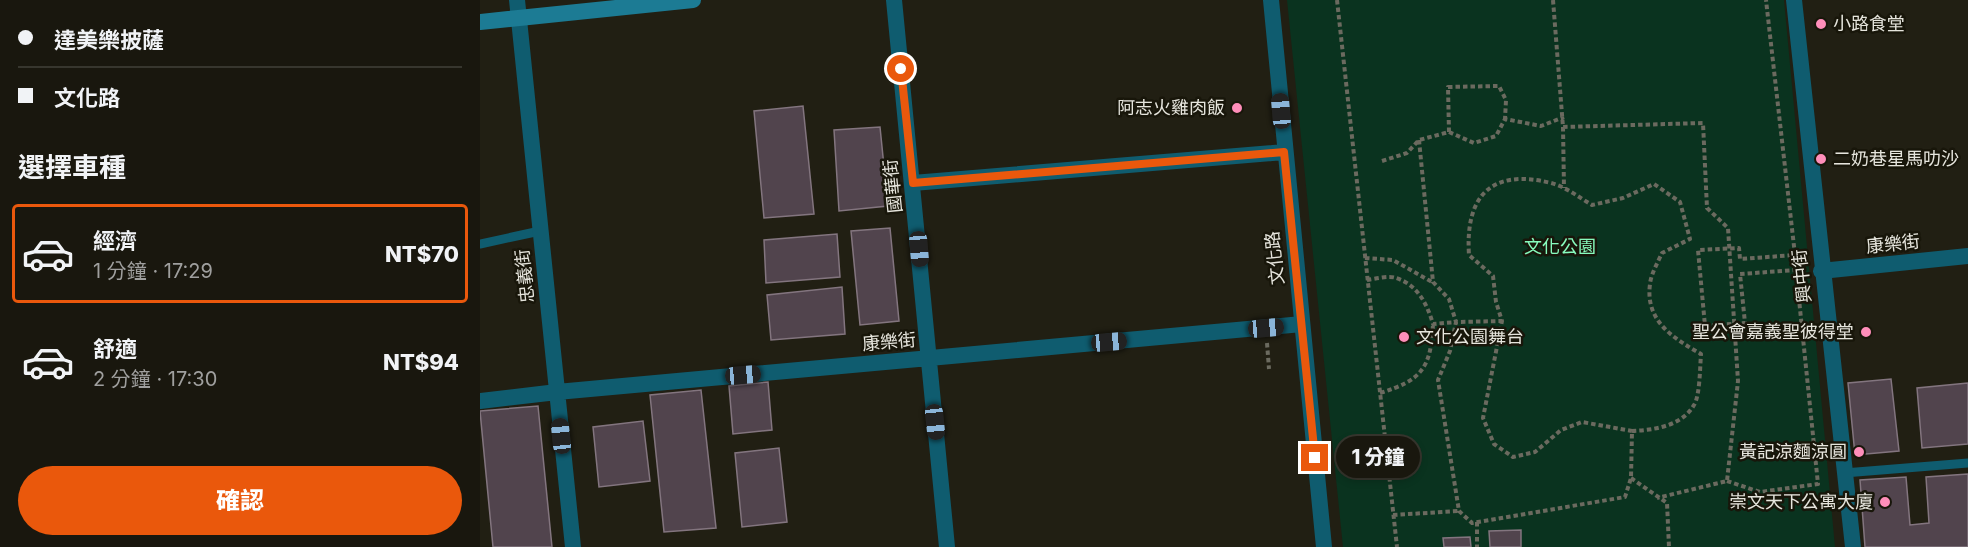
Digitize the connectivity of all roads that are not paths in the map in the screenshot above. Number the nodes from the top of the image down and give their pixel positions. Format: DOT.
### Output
graph roads {
  1 [pos="517,0"];
  2 [pos="693,0"];
  3 [pos="894,0"];
  4 [pos="1271,0"];
  5 [pos="1794,0"];
  6 [pos="519,18"];
  7 [pos="480,22"];
  8 [pos="1284,152"];
  9 [pos="913,183"];
  10 [pos="540,231"];
  11 [pos="480,244"];
  12 [pos="1968,256"];
  13 [pos="1821,271"];
  14 [pos="1302,324"];
  15 [pos="929,358"];
  16 [pos="556,392"];
  17 [pos="480,401"];
  18 [pos="1968,463"];
  19 [pos="1844,473"];
  20 [pos="573,547"];
  21 [pos="947,547"];
  22 [pos="1324,547"];
  23 [pos="1853,547"];
  1 -- 6 [label="street, 忠義街"];
  2 -- 6 [label="main road"];
  3 -- 9 [label="street, 國華街"];
  4 -- 8 [label="street, 文化路"];
  5 -- 13 [label="street, 興中街"];
  6 -- 7 [label="main road"];
  6 -- 10 [label="street, 忠義街"];
  8 -- 9 [label="street"];
  8 -- 14 [label="street, 文化路"];
  9 -- 15 [label="street, 國華街"];
  10 -- 11 [label="lane"];
  10 -- 16 [label="street, 忠義街"];
  12 -- 13 [label="street, 康樂街"];
  13 -- 19 [label="street, 興中街"];
  14 -- 15 [label="street, 康樂街"];
  14 -- 22 [label="street, 文化路"];
  15 -- 16 [label="street, 康樂街"];
  15 -- 21 [label="street, 國華街"];
  16 -- 17 [label="street, 康樂街"];
  16 -- 20 [label="street, 忠義街"];
  18 -- 19 [label="lane"];
  19 -- 23 [label="street, 興中街"];
}
